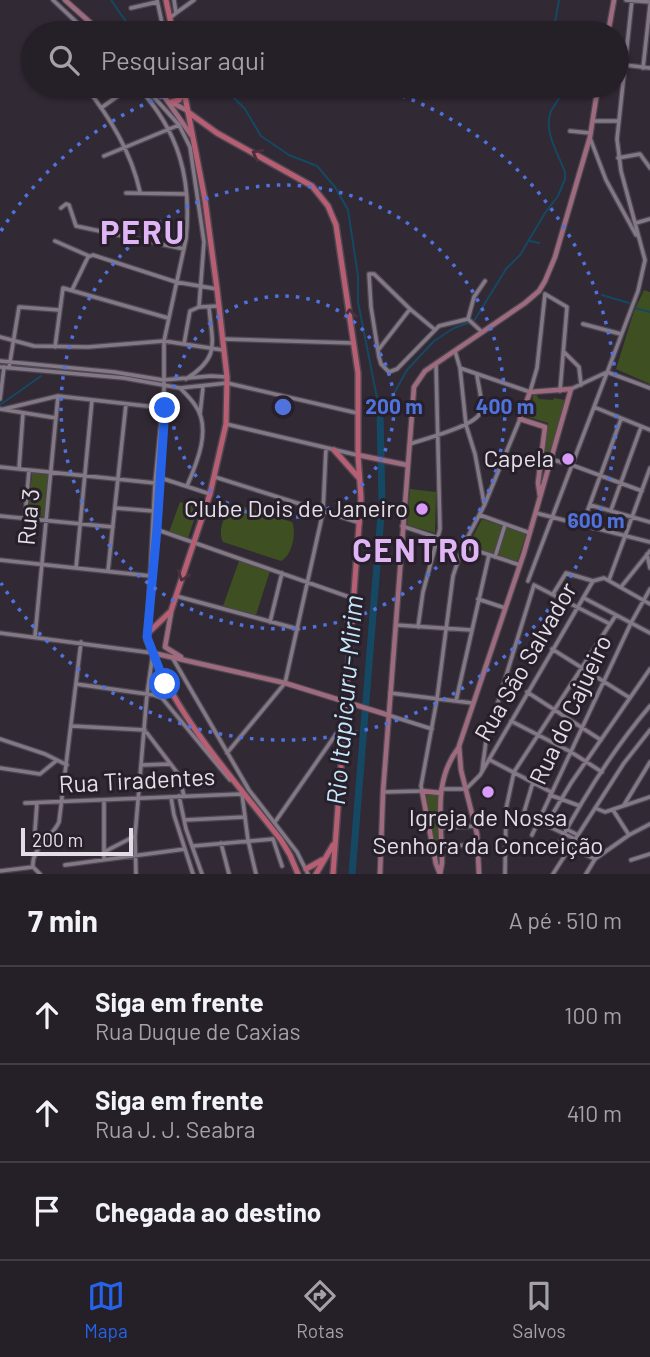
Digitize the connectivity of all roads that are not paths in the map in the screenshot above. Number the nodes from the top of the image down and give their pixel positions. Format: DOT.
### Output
graph roads {
  1 [pos="53,0"];
  2 [pos="65,0"];
  3 [pos="166,0"];
  4 [pos="174,0"];
  5 [pos="192,0"];
  6 [pos="614,0"];
  7 [pos="626,0"];
  8 [pos="157,1"];
  9 [pos="632,1"];
  10 [pos="650,4"];
  11 [pos="131,8"];
  12 [pos="176,13"];
  13 [pos="170,18"];
  14 [pos="75,21"];
  15 [pos="89,21"];
  16 [pos="162,21"];
  17 [pos="171,21"];
  18 [pos="610,21"];
  19 [pos="629,28"];
  20 [pos="629,66"];
  21 [pos="643,68"];
  22 [pos="650,68"];
  23 [pos="94,98"];
  24 [pos="116,98"];
  25 [pos="147,98"];
  26 [pos="155,98"];
  27 [pos="180,98"];
  28 [pos="186,98"];
  29 [pos="596,98"];
  30 [pos="621,98"];
  31 [pos="169,100"];
  32 [pos="101,108"];
  33 [pos="188,112"];
  34 [pos="593,121"];
  35 [pos="618,121"];
  36 [pos="179,125"];
  37 [pos="211,129"];
  38 [pos="171,130"];
  39 [pos="570,131"];
  40 [pos="590,135"];
  41 [pos="193,144"];
  42 [pos="126,148"];
  43 [pos="104,156"];
  44 [pos="618,158"];
  45 [pos="647,158"];
  46 [pos="650,168"];
  47 [pos="140,192"];
  48 [pos="126,193"];
  49 [pos="186,194"];
  50 [pos="202,200"];
  51 [pos="630,203"];
  52 [pos="619,206"];
  53 [pos="61,208"];
  54 [pos="650,219"];
  55 [pos="634,226"];
  56 [pos="55,241"];
  57 [pos="208,247"];
  58 [pos="184,249"];
  59 [pos="91,255"];
  60 [pos="485,281"];
  61 [pos="176,282"];
  62 [pos="201,287"];
  63 [pos="217,289"];
  64 [pos="72,290"];
  65 [pos="539,291"];
  66 [pos="545,294"];
  67 [pos="219,306"];
  68 [pos="198,307"];
  69 [pos="209,307"];
  70 [pos="410,309"];
  71 [pos="59,310"];
  72 [pos="168,318"];
  73 [pos="471,321"];
  74 [pos="583,324"];
  75 [pos="434,329"];
  76 [pos="482,333"];
  77 [pos="621,334"];
  78 [pos="0,337"];
  79 [pos="14,339"];
  80 [pos="222,339"];
  81 [pos="164,341"];
  82 [pos="354,343"];
  83 [pos="184,344"];
  84 [pos="55,347"];
  85 [pos="212,348"];
  86 [pos="378,350"];
  87 [pos="224,351"];
  88 [pos="456,351"];
  89 [pos="564,351"];
  90 [pos="0,361"];
  91 [pos="10,362"];
  92 [pos="436,364"];
  93 [pos="2,367"];
  94 [pos="9,368"];
  95 [pos="460,368"];
  96 [pos="607,372"];
  97 [pos="477,374"];
  98 [pos="163,380"];
  99 [pos="184,380"];
  100 [pos="227,380"];
  101 [pos="163,386"];
  102 [pos="581,386"];
  103 [pos="203,387"];
  104 [pos="180,388"];
  105 [pos="650,388"];
  106 [pos="571,389"];
  107 [pos="560,390"];
  108 [pos="530,392"];
  109 [pos="58,396"];
  110 [pos="0,399"];
  111 [pos="92,400"];
  112 [pos="126,404"];
  113 [pos="594,407"];
  114 [pos="163,408"];
  115 [pos="2,409"];
  116 [pos="23,413"];
  117 [pos="359,414"];
  118 [pos="200,416"];
  119 [pos="55,418"];
  120 [pos="520,419"];
  121 [pos="621,419"];
  122 [pos="226,424"];
  123 [pos="466,425"];
  124 [pos="641,427"];
  125 [pos="650,430"];
  126 [pos="162,432"];
  127 [pos="438,433"];
  128 [pos="410,444"];
  129 [pos="326,448"];
  130 [pos="334,450"];
  131 [pos="361,456"];
  132 [pos="542,457"];
  133 [pos="552,459"];
  134 [pos="405,464"];
  135 [pos="572,465"];
  136 [pos="0,467"];
  137 [pos="650,468"];
  138 [pos="19,469"];
  139 [pos="29,470"];
  140 [pos="51,473"];
  141 [pos="600,475"];
  142 [pos="85,476"];
  143 [pos="215,477"];
  144 [pos="161,478"];
  145 [pos="359,478"];
  146 [pos="118,480"];
  147 [pos="621,482"];
  148 [pos="158,484"];
  149 [pos="187,486"];
  150 [pos="482,488"];
  151 [pos="491,490"];
  152 [pos="642,491"];
  153 [pos="210,494"];
  154 [pos="540,496"];
  155 [pos="590,505"];
  156 [pos="484,506"];
  157 [pos="115,508"];
  158 [pos="611,510"];
  159 [pos="156,511"];
  160 [pos="323,512"];
  161 [pos="536,513"];
  162 [pos="480,515"];
  163 [pos="0,516"];
  164 [pos="552,516"];
  165 [pos="633,517"];
  166 [pos="24,518"];
  167 [pos="47,520"];
  168 [pos="650,522"];
  169 [pos="80,523"];
  170 [pos="360,523"];
  171 [pos="583,523"];
  172 [pos="505,525"];
  173 [pos="402,526"];
  174 [pos="113,527"];
  175 [pos="155,529"];
  176 [pos="530,533"];
  177 [pos="627,535"];
  178 [pos="438,537"];
  179 [pos="195,542"];
  180 [pos="650,542"];
  181 [pos="463,546"];
  182 [pos="648,553"];
  183 [pos="489,555"];
  184 [pos="495,558"];
  185 [pos="0,560"];
  186 [pos="42,565"];
  187 [pos="520,565"];
  188 [pos="76,568"];
  189 [pos="650,568"];
  190 [pos="108,571"];
  191 [pos="282,573"];
  192 [pos="517,575"];
  193 [pos="151,576"];
  194 [pos="528,580"];
  195 [pos="610,580"];
  196 [pos="593,581"];
  197 [pos="308,582"];
  198 [pos="534,585"];
  199 [pos="621,587"];
  200 [pos="650,589"];
  201 [pos="553,594"];
  202 [pos="176,596"];
  203 [pos="353,598"];
  204 [pos="584,598"];
  205 [pos="478,600"];
  206 [pos="643,600"];
  207 [pos="650,604"];
  208 [pos="578,607"];
  209 [pos="505,608"];
  210 [pos="171,611"];
  211 [pos="148,615"];
  212 [pos="616,615"];
  213 [pos="270,623"];
  214 [pos="631,623"];
  215 [pos="610,624"];
  216 [pos="156,625"];
  217 [pos="396,625"];
  218 [pos="418,627"];
  219 [pos="298,629"];
  220 [pos="445,629"];
  221 [pos="471,630"];
  222 [pos="0,633"];
  223 [pos="650,633"];
  224 [pos="35,636"];
  225 [pos="147,637"];
  226 [pos="81,642"];
  227 [pos="552,649"];
  228 [pos="142,650"];
  229 [pos="154,654"];
  230 [pos="172,657"];
  231 [pos="185,659"];
  232 [pos="582,668"];
  233 [pos="650,669"];
  234 [pos="604,681"];
  235 [pos="285,683"];
  236 [pos="76,684"];
  237 [pos="527,692"];
  238 [pos="390,693"];
  239 [pos="147,694"];
  240 [pos="630,698"];
  241 [pos="437,699"];
  242 [pos="456,701"];
  243 [pos="347,702"];
  244 [pos="472,703"];
  245 [pos="650,706"];
  246 [pos="555,710"];
  247 [pos="386,715"];
  248 [pos="510,721"];
  249 [pos="343,724"];
  250 [pos="72,726"];
  251 [pos="582,727"];
  252 [pos="432,729"];
  253 [pos="145,730"];
  254 [pos="650,730"];
  255 [pos="538,735"];
  256 [pos="0,739"];
  257 [pos="601,740"];
  258 [pos="459,746"];
  259 [pos="227,752"];
  260 [pos="570,752"];
  261 [pos="490,760"];
  262 [pos="56,761"];
  263 [pos="586,761"];
  264 [pos="650,762"];
  265 [pos="170,764"];
  266 [pos="67,765"];
  267 [pos="142,765"];
  268 [pos="0,768"];
  269 [pos="482,771"];
  270 [pos="514,772"];
  271 [pos="602,772"];
  272 [pos="533,782"];
  273 [pos="466,789"];
  274 [pos="422,791"];
  275 [pos="441,791"];
  276 [pos="383,792"];
  277 [pos="245,793"];
  278 [pos="550,794"];
  279 [pos="182,796"];
  280 [pos="171,797"];
  281 [pos="650,797"];
  282 [pos="140,799"];
  283 [pos="561,800"];
  284 [pos="104,801"];
  285 [pos="62,802"];
  286 [pos="25,803"];
  287 [pos="37,803"];
  288 [pos="580,806"];
  289 [pos="624,806"];
  290 [pos="595,808"];
  291 [pos="612,810"];
  292 [pos="246,817"];
  293 [pos="522,819"];
  294 [pos="184,820"];
  295 [pos="275,822"];
  296 [pos="650,824"];
  297 [pos="476,826"];
  298 [pos="442,828"];
  299 [pos="35,830"];
  300 [pos="186,830"];
  301 [pos="179,831"];
  302 [pos="565,831"];
  303 [pos="532,835"];
  304 [pos="629,835"];
  305 [pos="135,836"];
  306 [pos="577,837"];
  307 [pos="248,840"];
  308 [pos="335,842"];
  309 [pos="221,843"];
  310 [pos="478,844"];
  311 [pos="192,846"];
  312 [pos="442,846"];
  313 [pos="557,847"];
  314 [pos="571,848"];
  315 [pos="185,849"];
  316 [pos="104,852"];
  317 [pos="650,854"];
  318 [pos="135,856"];
  319 [pos="326,857"];
  320 [pos="104,859"];
  321 [pos="595,859"];
  322 [pos="631,860"];
  323 [pos="334,861"];
  324 [pos="442,863"];
  325 [pos="436,864"];
  326 [pos="65,865"];
  327 [pos="282,866"];
  328 [pos="33,867"];
  329 [pos="0,871"];
  330 [pos="307,871"];
  331 [pos="201,872"];
  332 [pos="192,873"];
  333 [pos="40,874"];
  334 [pos="136,874"];
  335 [pos="229,874"];
  336 [pos="256,874"];
  337 [pos="298,874"];
  338 [pos="316,874"];
  339 [pos="333,874"];
  340 [pos="380,874"];
  341 [pos="479,874"];
  342 [pos="505,874"];
  343 [pos="553,874"];
  344 [pos="586,874"];
  1 -- 14 [label="street"];
  2 -- 15 [label="street"];
  3 -- 13 [label="main road"];
  4 -- 12 [label="street"];
  5 -- 12 [label="street"];
  6 -- 18 [label="street"];
  7 -- 9 [label="street"];
  8 -- 11 [label="street"];
  8 -- 16 [label="street"];
  9 -- 10 [label="street"];
  9 -- 19 [label="street"];
  10 -- 21 [label="street"];
  12 -- 13 [label="street"];
  13 -- 17 [label="main road"];
  20 -- 21 [label="street"];
  21 -- 22 [label="street"];
  23 -- 32 [label="street"];
  24 -- 32 [label="street"];
  25 -- 38 [label="street"];
  26 -- 36 [label="street"];
  27 -- 31 [label="main road"];
  28 -- 33 [label="main road"];
  29 -- 34 [label="street"];
  30 -- 35 [label="street"];
  31 -- 33 [label="street"];
  31 -- 41 [label="street"];
  32 -- 42 [label="street"];
  33 -- 37 [label="main road"];
  33 -- 41 [label="main road"];
  34 -- 35 [label="street"];
  34 -- 40 [label="street"];
  35 -- 44 [label="street"];
  36 -- 38 [label="street"];
  36 -- 41 [label="street"];
  37 -- 41 [label="main road"];
  82 -- 37 [label="main road, one-way"];
  38 -- 42 [label="street"];
  38 -- 49 [label="street"];
  39 -- 40 [label="street"];
  40 -- 52 [label="street"];
  40 -- 65 [label="street"];
  41 -- 50 [label="main road"];
  42 -- 43 [label="street"];
  42 -- 47 [label="street"];
  44 -- 45 [label="street"];
  44 -- 51 [label="street"];
  45 -- 46 [label="street"];
  47 -- 48 [label="street"];
  47 -- 49 [label="street"];
  49 -- 58 [label="street"];
  50 -- 57 [label="street"];
  50 -- 57 [label="main road"];
  51 -- 52 [label="street"];
  51 -- 55 [label="street"];
  52 -- 55 [label="street"];
  53 -- 58 [label="street"];
  54 -- 55 [label="street"];
  55 -- 77 [label="street"];
  56 -- 59 [label="street"];
  57 -- 62 [label="street"];
  57 -- 63 [label="main road"];
  58 -- 61 [label="street"];
  59 -- 61 [label="street"];
  59 -- 64 [label="street"];
  60 -- 73 [label="street"];
  61 -- 62 [label="street"];
  61 -- 72 [label="street"];
  62 -- 63 [label="street"];
  62 -- 68 [label="street"];
  63 -- 67 [label="main road"];
  64 -- 71 [label="street"];
  64 -- 72 [label="street"];
  65 -- 66 [label="street"];
  65 -- 76 [label="street"];
  66 -- 89 [label="street"];
  66 -- 108 [label="street"];
  67 -- 69 [label="street"];
  67 -- 80 [label="main road"];
  68 -- 69 [label="street"];
  68 -- 83 [label="street"];
  69 -- 85 [label="street"];
  70 -- 75 [label="street"];
  70 -- 86 [label="street"];
  70 -- 86 [label="street"];
  71 -- 79 [label="street"];
  71 -- 84 [label="street"];
  72 -- 81 [label="street"];
  73 -- 75 [label="street"];
  73 -- 76 [label="street"];
  74 -- 77 [label="street"];
  75 -- 86 [label="street"];
  76 -- 88 [label="street"];
  77 -- 96 [label="street"];
  78 -- 79 [label="street"];
  79 -- 84 [label="street"];
  79 -- 91 [label="street"];
  80 -- 82 [label="street"];
  80 -- 87 [label="main road"];
  81 -- 83 [label="street"];
  81 -- 84 [label="street"];
  81 -- 98 [label="street"];
  82 -- 117 [label="main road"];
  83 -- 85 [label="street"];
  85 -- 87 [label="street"];
  85 -- 99 [label="street"];
  87 -- 100 [label="main road"];
  88 -- 92 [label="street"];
  88 -- 95 [label="street"];
  89 -- 102 [label="street"];
  89 -- 107 [label="street"];
  90 -- 91 [label="street"];
  91 -- 94 [label="street"];
  91 -- 98 [label="street"];
  92 -- 127 [label="street"];
  92 -- 128 [label="street"];
  93 -- 94 [label="street"];
  93 -- 110 [label="street"];
  94 -- 101 [label="street"];
  95 -- 97 [label="street"];
  95 -- 123 [label="street"];
  96 -- 102 [label="street"];
  96 -- 105 [label="street"];
  96 -- 113 [label="street"];
  97 -- 108 [label="street"];
  97 -- 123 [label="street"];
  98 -- 99 [label="street"];
  98 -- 101 [label="street"];
  99 -- 100 [label="street"];
  100 -- 103 [label="street"];
  100 -- 117 [label="street"];
  100 -- 122 [label="main road"];
  101 -- 104 [label="street"];
  101 -- 114 [label="street"];
  102 -- 106 [label="street"];
  103 -- 104 [label="street"];
  103 -- 118 [label="street"];
  104 -- 118 [label="street"];
  106 -- 107 [label="street"];
  106 -- 133 [label="street"];
  107 -- 108 [label="street"];
  108 -- 120 [label="street"];
  109 -- 111 [label="street"];
  109 -- 115 [label="street"];
  109 -- 119 [label="street, Rua 3"];
  111 -- 112 [label="street"];
  111 -- 142 [label="street"];
  112 -- 114 [label="street"];
  112 -- 146 [label="street"];
  113 -- 121 [label="street"];
  113 -- 135 [label="street"];
  114 -- 126 [label="street"];
  115 -- 116 [label="street"];
  116 -- 119 [label="street"];
  116 -- 138 [label="street"];
  117 -- 131 [label="main road"];
  118 -- 149 [label="street"];
  119 -- 140 [label="street, Rua 3"];
  120 -- 132 [label="street"];
  120 -- 151 [label="street"];
  121 -- 124 [label="street"];
  121 -- 141 [label="street"];
  122 -- 129 [label="street"];
  122 -- 143 [label="main road"];
  123 -- 127 [label="street"];
  123 -- 150 [label="street"];
  124 -- 125 [label="street"];
  124 -- 147 [label="street"];
  126 -- 144 [label="street"];
  126 -- 148 [label="street"];
  127 -- 128 [label="street"];
  127 -- 178 [label="street"];
  128 -- 134 [label="street"];
  129 -- 130 [label="street"];
  129 -- 160 [label="street"];
  130 -- 131 [label="street"];
  130 -- 145 [label="main road"];
  131 -- 134 [label="street"];
  131 -- 145 [label="main road"];
  132 -- 133 [label="street"];
  132 -- 154 [label="street"];
  133 -- 135 [label="street"];
  133 -- 154 [label="street"];
  134 -- 173 [label="street"];
  135 -- 141 [label="street"];
  135 -- 164 [label="street"];
  136 -- 138 [label="street"];
  137 -- 152 [label="street"];
  138 -- 139 [label="street"];
  139 -- 140 [label="street"];
  139 -- 166 [label="street"];
  140 -- 142 [label="street"];
  140 -- 167 [label="street, Rua 3"];
  141 -- 147 [label="street"];
  141 -- 155 [label="street"];
  142 -- 146 [label="street"];
  142 -- 169 [label="street"];
  143 -- 153 [label="main road"];
  143 -- 160 [label="street"];
  144 -- 148 [label="street"];
  144 -- 149 [label="street"];
  145 -- 170 [label="main road"];
  146 -- 148 [label="street"];
  146 -- 157 [label="street"];
  147 -- 152 [label="street"];
  147 -- 158 [label="street"];
  148 -- 159 [label="street"];
  149 -- 153 [label="street"];
  150 -- 151 [label="street"];
  150 -- 156 [label="street"];
  151 -- 156 [label="street"];
  152 -- 165 [label="street"];
  153 -- 179 [label="main road"];
  154 -- 161 [label="street"];
  155 -- 158 [label="street"];
  155 -- 171 [label="street"];
  156 -- 162 [label="street"];
  157 -- 159 [label="street"];
  157 -- 174 [label="street"];
  158 -- 165 [label="street"];
  159 -- 175 [label="street"];
  160 -- 170 [label="street"];
  160 -- 197 [label="street"];
  161 -- 164 [label="street"];
  161 -- 176 [label="street"];
  162 -- 172 [label="street"];
  162 -- 181 [label="street"];
  163 -- 166 [label="street"];
  164 -- 171 [label="street"];
  164 -- 194 [label="street"];
  165 -- 168 [label="street"];
  165 -- 177 [label="street"];
  166 -- 167 [label="street"];
  167 -- 169 [label="street"];
  167 -- 186 [label="street, Rua 3"];
  169 -- 174 [label="street"];
  169 -- 188 [label="street"];
  170 -- 203 [label="main road"];
  171 -- 177 [label="street"];
  172 -- 176 [label="street"];
  172 -- 184 [label="street"];
  173 -- 178 [label="street"];
  173 -- 217 [label="street"];
  174 -- 190 [label="street"];
  175 -- 179 [label="street"];
  175 -- 193 [label="street"];
  176 -- 187 [label="street"];
  177 -- 180 [label="street"];
  177 -- 195 [label="street"];
  178 -- 181 [label="street"];
  178 -- 218 [label="street"];
  179 -- 191 [label="street"];
  179 -- 202 [label="main road, one-way"];
  181 -- 183 [label="street"];
  181 -- 220 [label="street"];
  182 -- 189 [label="street"];
  182 -- 199 [label="street"];
  183 -- 184 [label="street"];
  183 -- 205 [label="street"];
  184 -- 187 [label="street"];
  185 -- 186 [label="street"];
  186 -- 188 [label="street"];
  186 -- 224 [label="street, Rua 3"];
  187 -- 192 [label="street"];
  188 -- 190 [label="street"];
  190 -- 193 [label="street"];
  191 -- 197 [label="street"];
  191 -- 213 [label="street"];
  192 -- 194 [label="street"];
  192 -- 209 [label="street"];
  193 -- 211 [label="street"];
  194 -- 198 [label="street"];
  195 -- 196 [label="street"];
  195 -- 199 [label="street"];
  196 -- 201 [label="street"];
  196 -- 204 [label="street, Rua São Salvador"];
  197 -- 203 [label="street"];
  197 -- 219 [label="street"];
  198 -- 201 [label="street"];
  198 -- 269 [label="street"];
  199 -- 206 [label="street"];
  200 -- 206 [label="street, Rua do Cajueiro"];
  201 -- 208 [label="street"];
  202 -- 210 [label="main road"];
  202 -- 213 [label="street"];
  203 -- 243 [label="main road"];
  204 -- 208 [label="street, Rua São Salvador"];
  204 -- 212 [label="street"];
  205 -- 209 [label="street"];
  205 -- 221 [label="street"];
  206 -- 207 [label="street"];
  206 -- 214 [label="street, Rua do Cajueiro"];
  208 -- 215 [label="street"];
  208 -- 227 [label="street, Rua São Salvador"];
  209 -- 244 [label="street"];
  210 -- 216 [label="main road"];
  210 -- 231 [label="street"];
  211 -- 216 [label="street"];
  211 -- 225 [label="street"];
  212 -- 214 [label="street"];
  212 -- 215 [label="street"];
  213 -- 219 [label="street"];
  214 -- 223 [label="street"];
  214 -- 234 [label="street, Rua do Cajueiro"];
  215 -- 232 [label="street"];
  216 -- 225 [label="main road"];
  217 -- 218 [label="street"];
  217 -- 238 [label="street"];
  218 -- 220 [label="street"];
  219 -- 235 [label="street"];
  220 -- 221 [label="street"];
  220 -- 241 [label="street"];
  221 -- 242 [label="street"];
  222 -- 224 [label="street"];
  224 -- 226 [label="street"];
  225 -- 228 [label="street"];
  225 -- 229 [label="main road"];
  226 -- 228 [label="street"];
  226 -- 236 [label="street"];
  227 -- 232 [label="street"];
  227 -- 237 [label="street, Rua São Salvador"];
  228 -- 229 [label="street"];
  229 -- 230 [label="street"];
  229 -- 239 [label="street"];
  229 -- 277 [label="main road"];
  230 -- 231 [label="street"];
  230 -- 259 [label="street"];
  231 -- 235 [label="street"];
  232 -- 234 [label="street"];
  232 -- 246 [label="street"];
  233 -- 240 [label="street"];
  234 -- 240 [label="street"];
  234 -- 251 [label="street, Rua do Cajueiro"];
  235 -- 243 [label="street"];
  235 -- 259 [label="street"];
  236 -- 239 [label="street"];
  236 -- 250 [label="street"];
  237 -- 246 [label="street"];
  237 -- 248 [label="street, Rua São Salvador"];
  238 -- 241 [label="street"];
  238 -- 247 [label="street"];
  239 -- 253 [label="street"];
  239 -- 277 [label="street"];
  240 -- 257 [label="street"];
  241 -- 242 [label="street"];
  241 -- 252 [label="street"];
  242 -- 244 [label="street"];
  243 -- 247 [label="street"];
  243 -- 249 [label="main road"];
  244 -- 258 [label="street"];
  245 -- 271 [label="street"];
  246 -- 251 [label="street"];
  246 -- 255 [label="street"];
  247 -- 252 [label="street"];
  247 -- 276 [label="street"];
  248 -- 255 [label="street"];
  248 -- 261 [label="street, Rua São Salvador"];
  249 -- 295 [label="street"];
  249 -- 308 [label="main road"];
  250 -- 253 [label="street"];
  250 -- 266 [label="street"];
  251 -- 257 [label="street"];
  251 -- 260 [label="street, Rua do Cajueiro"];
  252 -- 274 [label="street"];
  253 -- 265 [label="street"];
  253 -- 267 [label="street"];
  254 -- 290 [label="street"];
  255 -- 260 [label="street"];
  255 -- 270 [label="street"];
  256 -- 262 [label="street"];
  257 -- 263 [label="street"];
  258 -- 273 [label="street"];
  258 -- 275 [label="street"];
  259 -- 277 [label="street"];
  260 -- 263 [label="street"];
  260 -- 278 [label="street, Rua do Cajueiro"];
  261 -- 269 [label="street, Rua São Salvador"];
  261 -- 270 [label="street, Rua São Salvador"];
  262 -- 266 [label="street"];
  262 -- 268 [label="street"];
  263 -- 271 [label="street"];
  263 -- 283 [label="street"];
  264 -- 289 [label="street"];
  265 -- 267 [label="street"];
  265 -- 279 [label="street"];
  266 -- 285 [label="street"];
  267 -- 282 [label="street"];
  269 -- 273 [label="street, Rua São Salvador"];
  270 -- 272 [label="street, Rua São Salvador"];
  270 -- 342 [label="street"];
  271 -- 288 [label="street"];
  272 -- 278 [label="street, Rua São Salvador"];
  272 -- 293 [label="street"];
  273 -- 275 [label="street"];
  273 -- 297 [label="street"];
  274 -- 275 [label="street"];
  274 -- 276 [label="street"];
  274 -- 325 [label="street"];
  275 -- 298 [label="street"];
  276 -- 340 [label="street"];
  277 -- 279 [label="street, Rua Tiradentes"];
  277 -- 292 [label="street"];
  277 -- 295 [label="street"];
  277 -- 337 [label="main road"];
  278 -- 283 [label="street, Rua São Salvador"];
  278 -- 303 [label="street, Rua do Cajueiro"];
  279 -- 280 [label="street, Rua Tiradentes"];
  279 -- 294 [label="street"];
  280 -- 282 [label="street, Rua Tiradentes"];
  280 -- 301 [label="street"];
  281 -- 289 [label="street"];
  282 -- 284 [label="street, Rua Tiradentes"];
  282 -- 305 [label="street"];
  283 -- 288 [label="street, Rua São Salvador"];
  283 -- 302 [label="street"];
  284 -- 285 [label="street, Rua Tiradentes"];
  284 -- 316 [label="street"];
  285 -- 287 [label="street, Rua Tiradentes"];
  285 -- 328 [label="street"];
  286 -- 287 [label="street, Rua Tiradentes"];
  287 -- 299 [label="street"];
  288 -- 302 [label="street"];
  289 -- 291 [label="street"];
  290 -- 291 [label="street"];
  290 -- 306 [label="street"];
  291 -- 304 [label="street"];
  292 -- 294 [label="street"];
  292 -- 307 [label="street"];
  294 -- 300 [label="street"];
  295 -- 330 [label="street"];
  296 -- 304 [label="street"];
  297 -- 298 [label="street"];
  297 -- 310 [label="street"];
  298 -- 312 [label="street"];
  300 -- 301 [label="street"];
  300 -- 311 [label="street"];
  301 -- 315 [label="street"];
  302 -- 306 [label="street"];
  302 -- 313 [label="street"];
  304 -- 321 [label="street"];
  305 -- 316 [label="street"];
  305 -- 318 [label="street"];
  306 -- 314 [label="street"];
  307 -- 309 [label="street"];
  307 -- 327 [label="street"];
  307 -- 336 [label="street"];
  308 -- 319 [label="main road"];
  308 -- 323 [label="main road"];
  309 -- 311 [label="street"];
  309 -- 335 [label="street"];
  310 -- 312 [label="street"];
  310 -- 341 [label="street"];
  311 -- 331 [label="street"];
  312 -- 324 [label="street"];
  314 -- 321 [label="street"];
  314 -- 343 [label="street"];
  315 -- 318 [label="street"];
  315 -- 332 [label="street"];
  316 -- 320 [label="street"];
  317 -- 322 [label="street"];
  318 -- 320 [label="street"];
  318 -- 334 [label="street"];
  319 -- 323 [label="main road"];
  319 -- 330 [label="main road"];
  319 -- 338 [label="main road"];
  320 -- 326 [label="street"];
  321 -- 344 [label="street"];
  323 -- 339 [label="main road"];
  324 -- 325 [label="street"];
  324 -- 325 [label="street"];
  328 -- 329 [label="street"];
  328 -- 333 [label="street"];
  331 -- 332 [label="street"];
}
